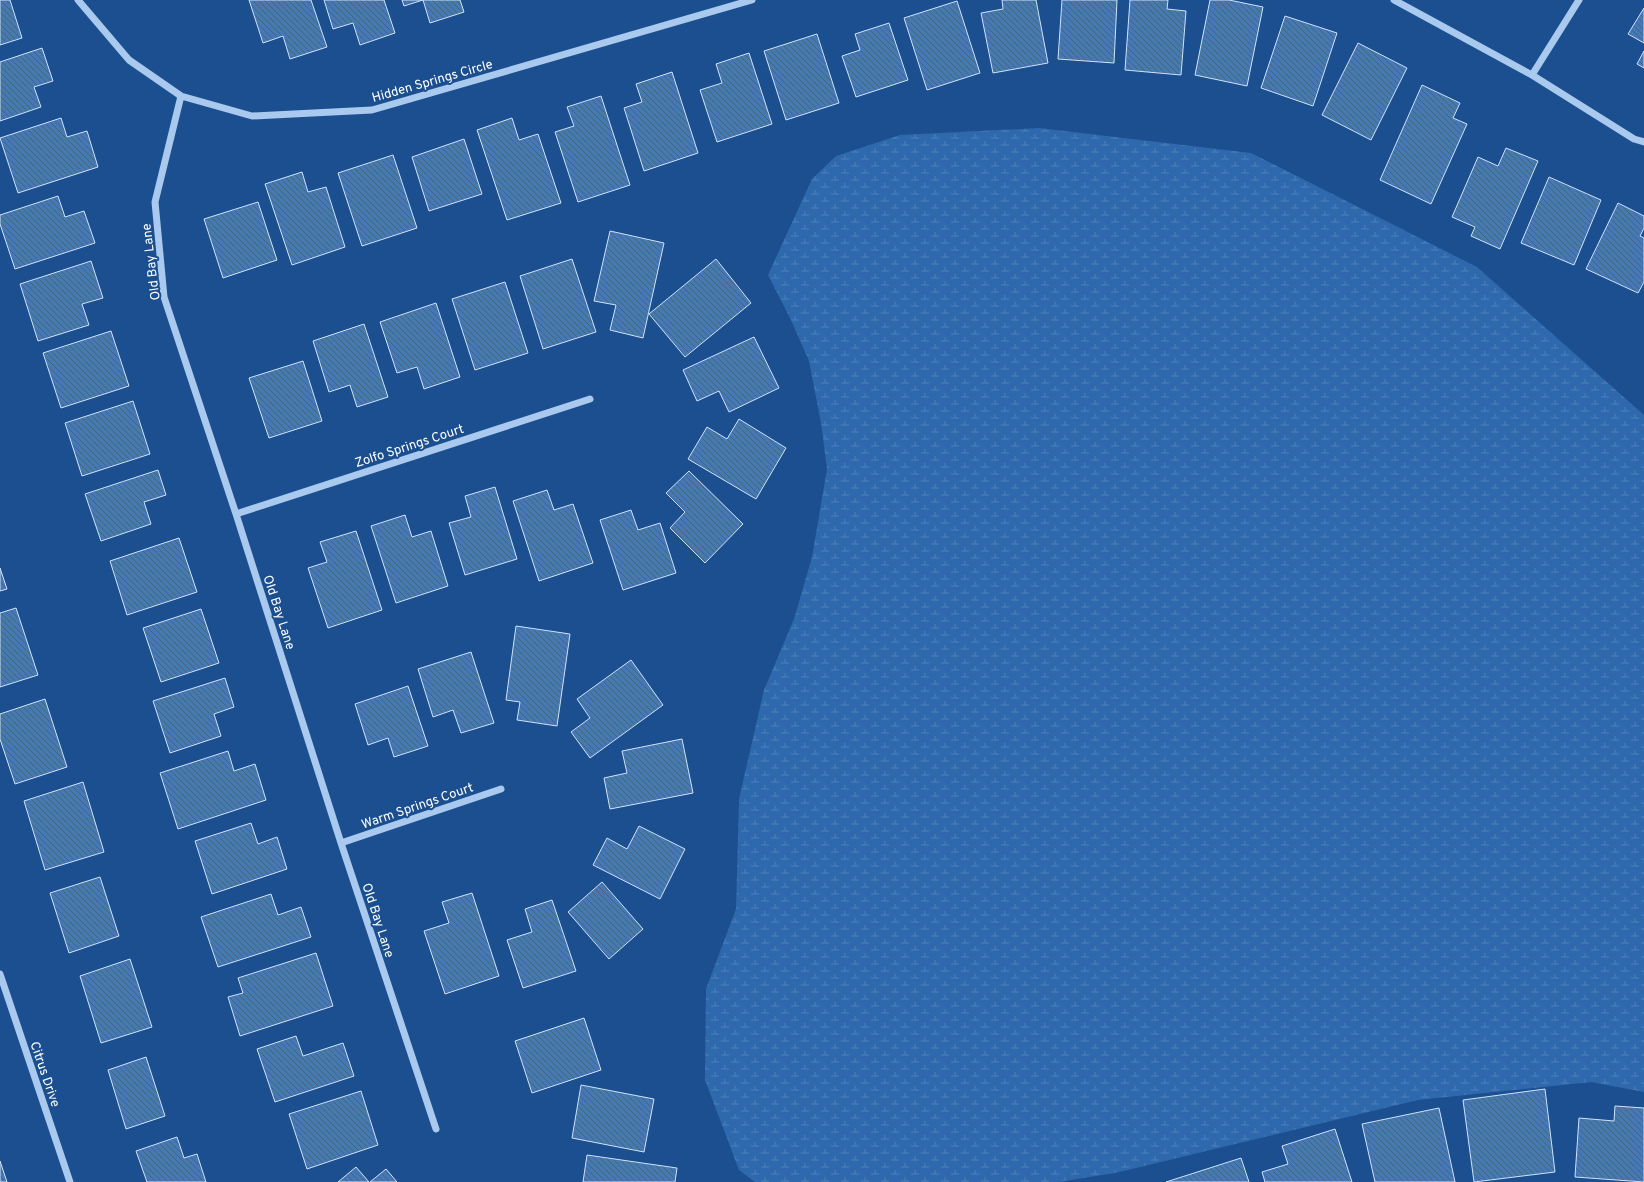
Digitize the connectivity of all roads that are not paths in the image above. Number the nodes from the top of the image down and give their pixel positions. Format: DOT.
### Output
graph roads {
  1 [pos="78,0"];
  2 [pos="752,0"];
  3 [pos="1394,0"];
  4 [pos="1579,0"];
  5 [pos="1532,75"];
  6 [pos="181,96"];
  7 [pos="1644,142"];
  8 [pos="590,399"];
  9 [pos="236,514"];
  10 [pos="501,789"];
  11 [pos="341,843"];
  12 [pos="0,974"];
  13 [pos="436,1129"];
  14 [pos="70,1182"];
  1 -- 6 [label="street, Hidden Springs Circle"];
  2 -- 6 [label="street, Hidden Springs Circle"];
  3 -- 5 [label="street"];
  4 -- 5 [label="street"];
  5 -- 7 [label="street"];
  6 -- 9 [label="street, Old Bay Lane"];
  8 -- 9 [label="street, Zolfo Springs Court"];
  9 -- 11 [label="street, Old Bay Lane"];
  10 -- 11 [label="street, Warm Springs Court"];
  11 -- 13 [label="street, Old Bay Lane"];
  12 -- 14 [label="street, Citrus Drive"];
}
